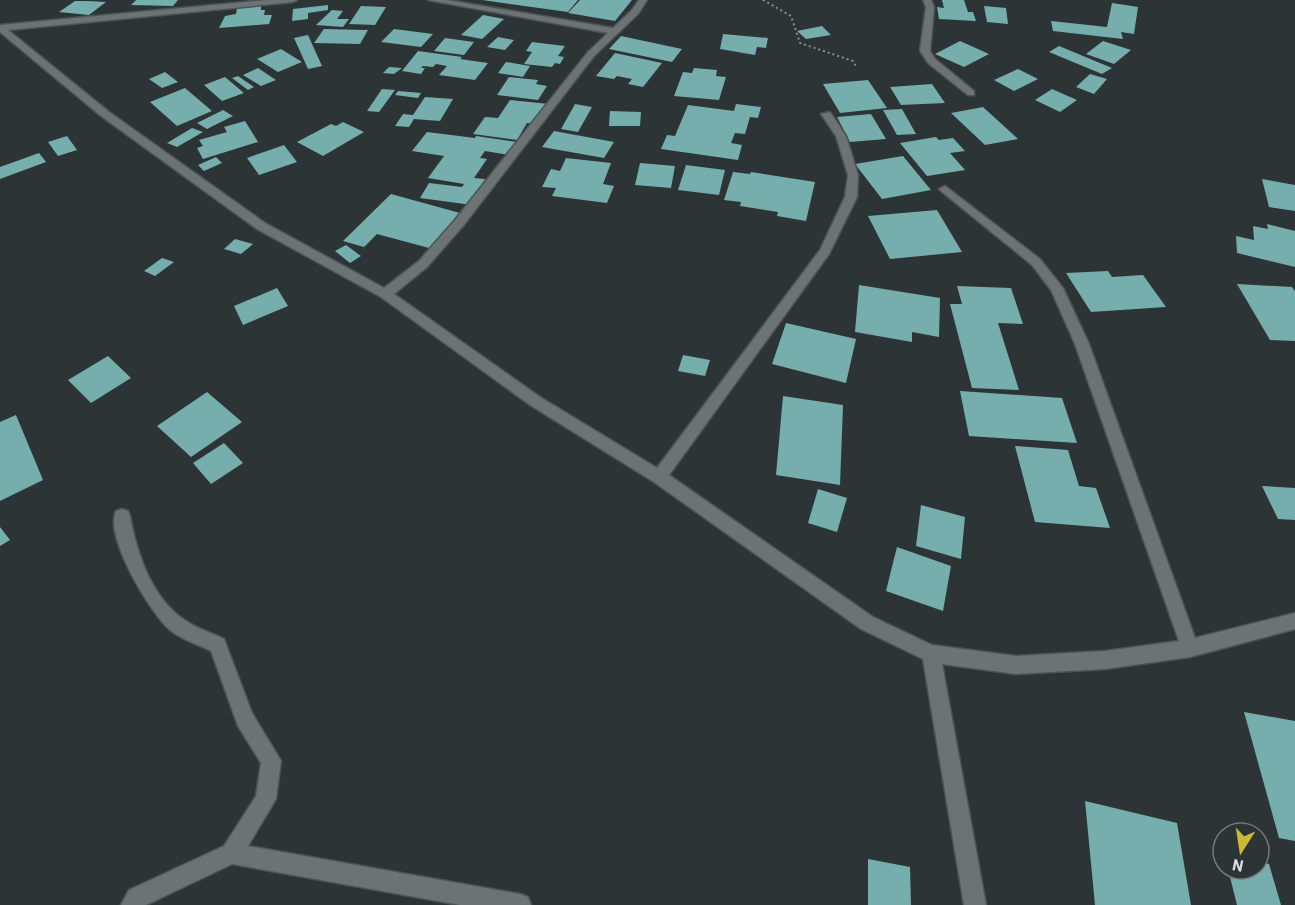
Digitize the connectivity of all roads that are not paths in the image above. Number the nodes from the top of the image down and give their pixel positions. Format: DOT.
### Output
graph roads {
  1 [pos="293,0"];
  2 [pos="432,0"];
  3 [pos="644,0"];
  4 [pos="927,0"];
  5 [pos="0,28"];
  6 [pos="614,31"];
  7 [pos="971,93"];
  8 [pos="826,114"];
  9 [pos="945,189"];
  10 [pos="385,294"];
  11 [pos="659,477"];
  12 [pos="122,516"];
  13 [pos="1295,621"];
  14 [pos="1190,648"];
  15 [pos="931,654"];
  16 [pos="231,853"];
  17 [pos="132,905"];
  18 [pos="520,905"];
  19 [pos="975,905"];
  1 -- 5 [label="street"];
  2 -- 6 [label="street"];
  3 -- 6 [label="street"];
  4 -- 7 [label="street"];
  5 -- 10 [label="street"];
  6 -- 10 [label="street"];
  8 -- 11 [label="street"];
  9 -- 14 [label="street"];
  10 -- 11 [label="street"];
  11 -- 15 [label="street"];
  12 -- 16 [label="street"];
  13 -- 14 [label="street"];
  14 -- 15 [label="street"];
  15 -- 19 [label="street"];
  16 -- 17 [label="street"];
  16 -- 18 [label="street"];
}
